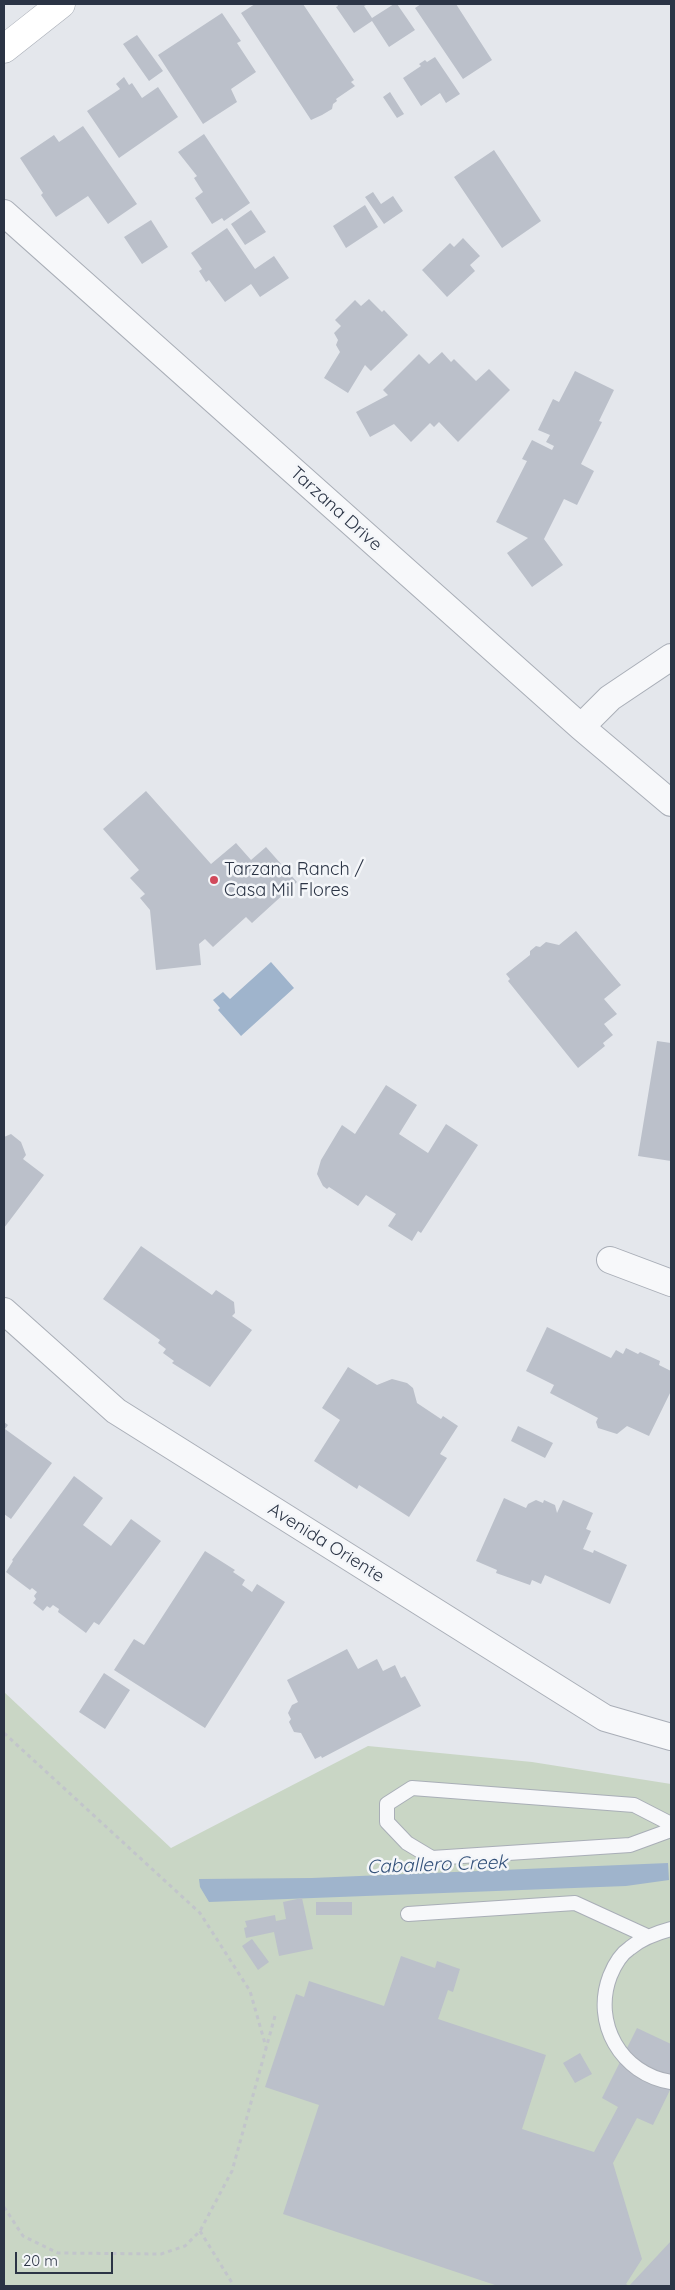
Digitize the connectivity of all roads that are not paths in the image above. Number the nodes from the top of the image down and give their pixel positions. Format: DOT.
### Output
graph roads {
  1 [pos="60,4"];
  2 [pos="4,49"];
  3 [pos="4,213"];
  4 [pos="671,657"];
  5 [pos="581,727"];
  6 [pos="671,803"];
  7 [pos="610,1260"];
  8 [pos="671,1283"];
  9 [pos="4,1311"];
  10 [pos="671,1737"];
  11 [pos="671,1824"];
  12 [pos="671,1830"];
  13 [pos="408,1914"];
  14 [pos="671,1929"];
  15 [pos="647,1936"];
  16 [pos="671,2082"];
  1 -- 2 [label="main road"];
  3 -- 5 [label="street, Tarzana Drive"];
  4 -- 5 [label="street"];
  5 -- 6 [label="street, Tarzana Drive"];
  7 -- 8 [label="street"];
  9 -- 10 [label="street, Avenida Oriente"];
  11 -- 12 [label="lane"];
  13 -- 15 [label="lane"];
  14 -- 15 [label="lane"];
  15 -- 16 [label="lane"];
}
